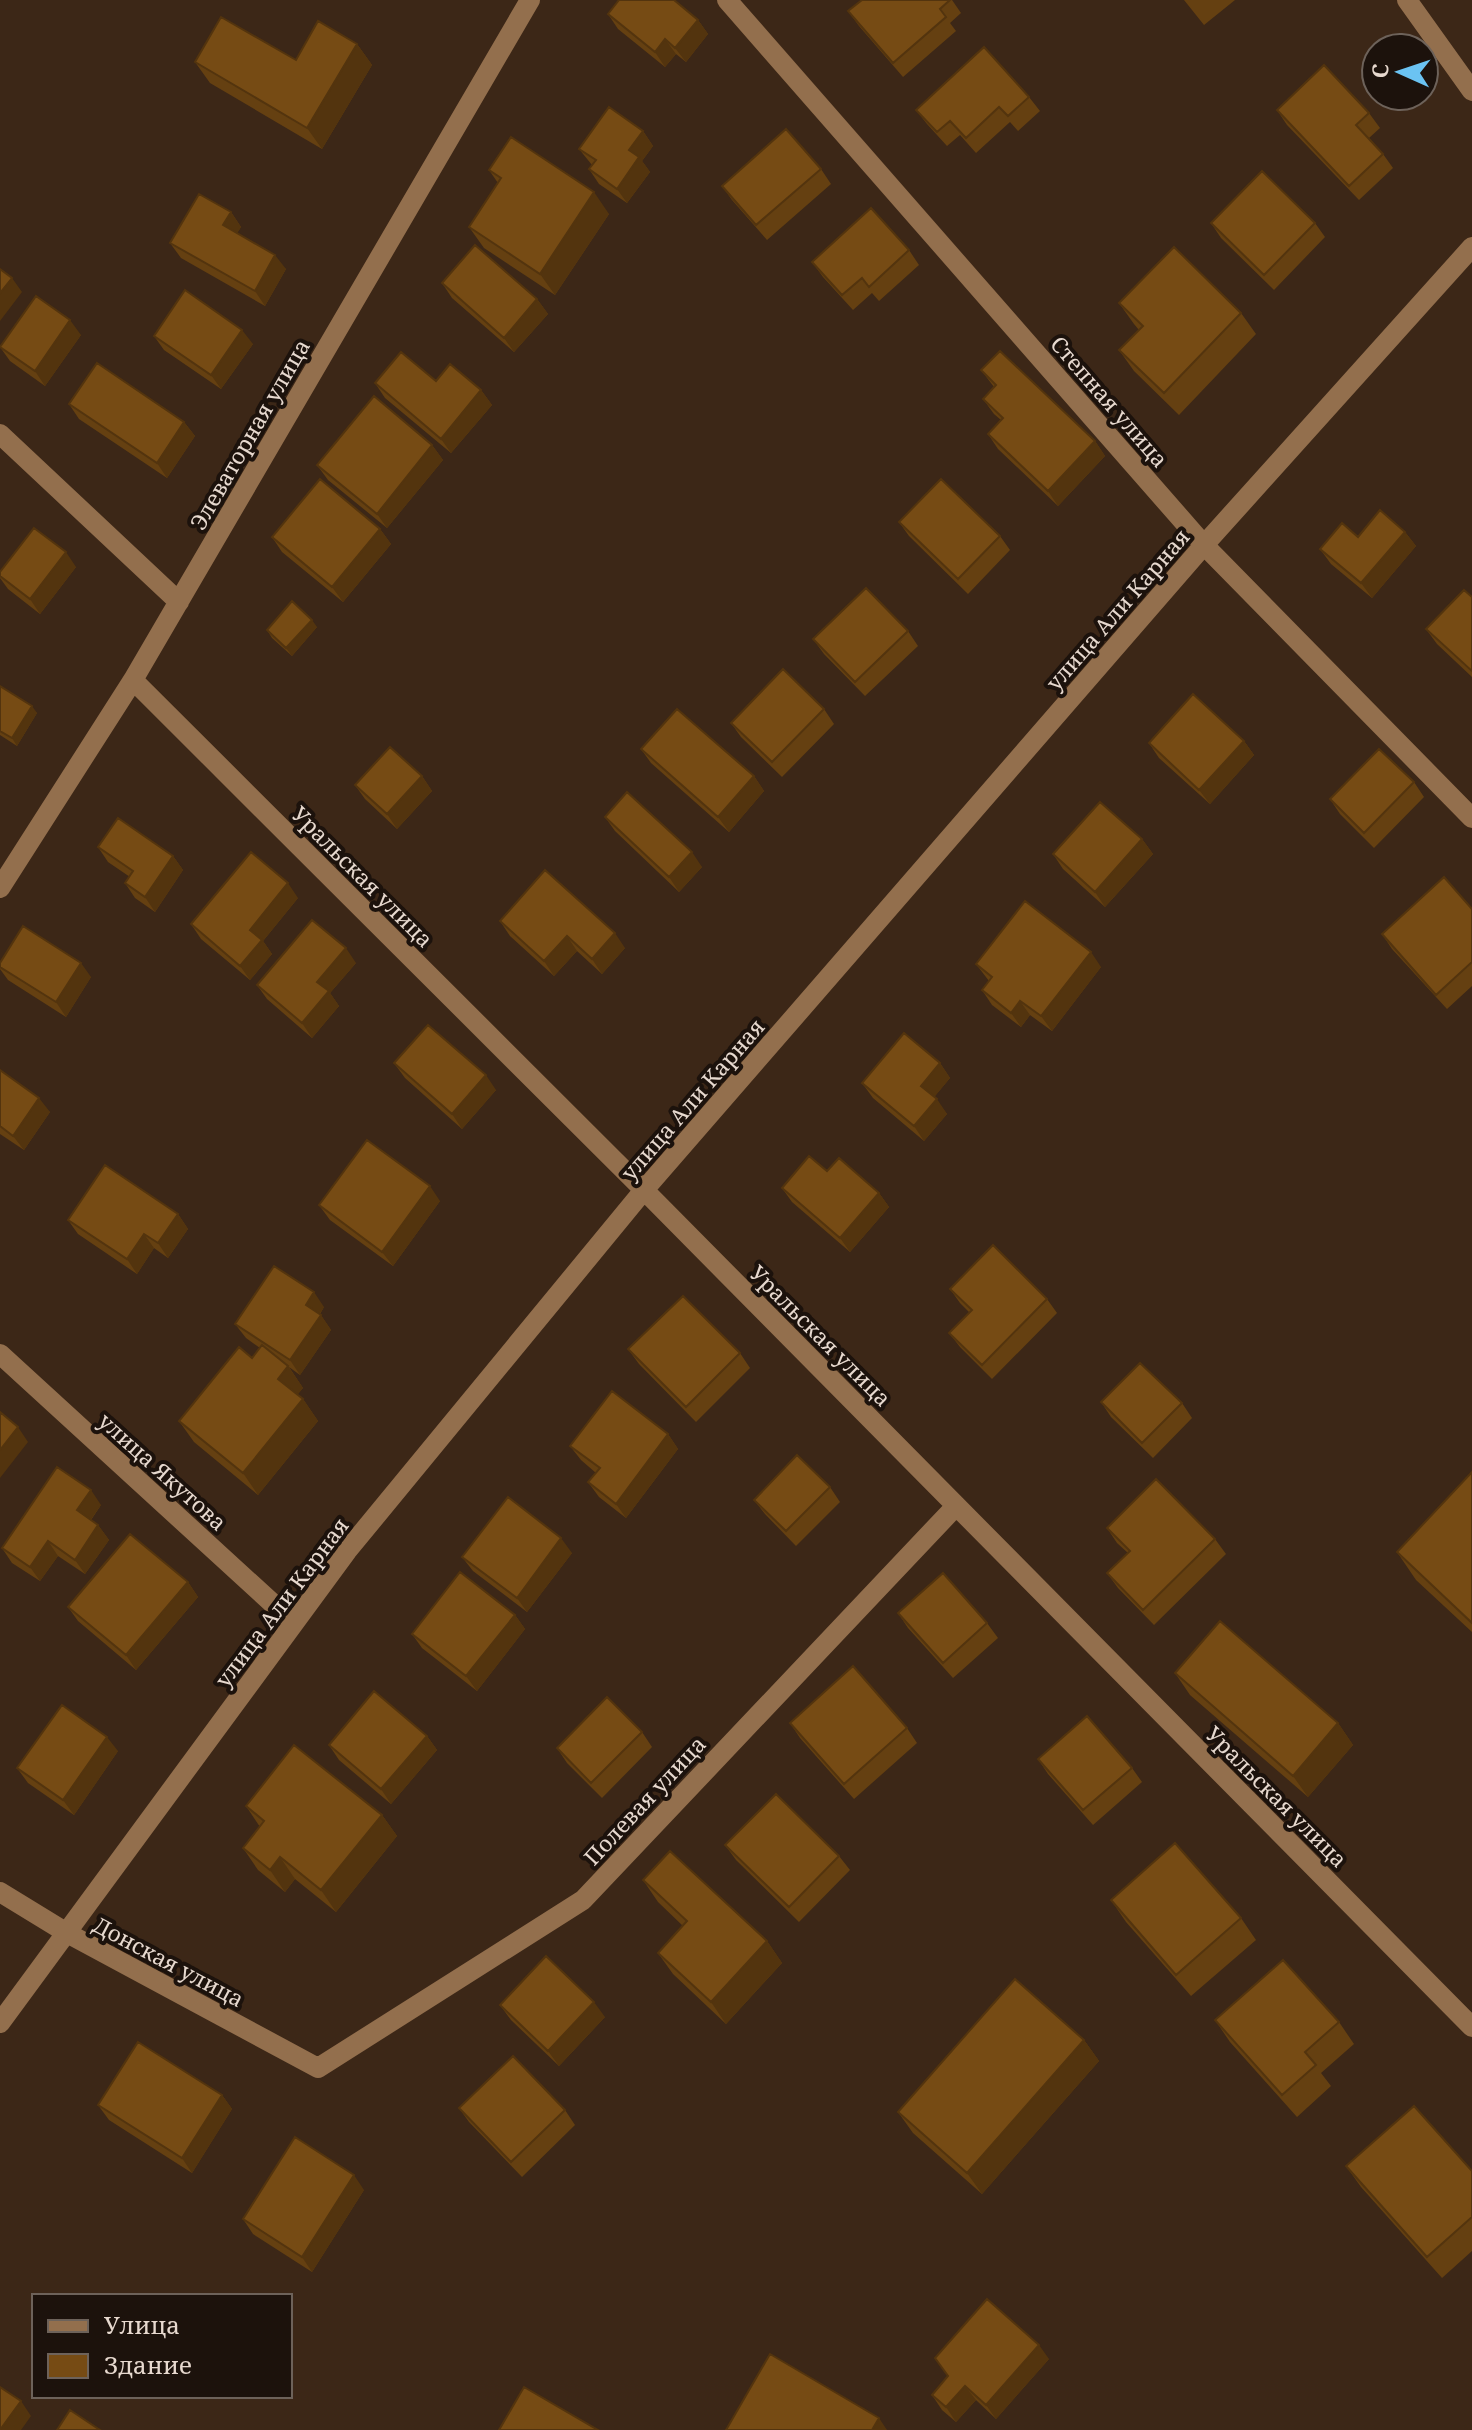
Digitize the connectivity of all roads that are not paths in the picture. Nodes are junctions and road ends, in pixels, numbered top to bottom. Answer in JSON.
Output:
{"nodes":[{"id":1,"x":530,"y":0,"type":"edge"},
{"id":2,"x":727,"y":0,"type":"edge"},
{"id":3,"x":1407,"y":0,"type":"edge"},
{"id":4,"x":1472,"y":91,"type":"edge"},
{"id":5,"x":1472,"y":247,"type":"edge"},
{"id":6,"x":0,"y":434,"type":"edge"},
{"id":7,"x":1204,"y":545,"type":"junction"},
{"id":8,"x":179,"y":602,"type":"junction"},
{"id":9,"x":133,"y":680,"type":"junction"},
{"id":10,"x":1472,"y":818,"type":"edge"},
{"id":11,"x":0,"y":888,"type":"edge"},
{"id":12,"x":644,"y":1190,"type":"junction"},
{"id":13,"x":0,"y":1354,"type":"edge"},
{"id":14,"x":956,"y":1506,"type":"junction"},
{"id":15,"x":294,"y":1623,"type":"junction"},
{"id":16,"x":0,"y":1892,"type":"edge"},
{"id":17,"x":67,"y":1933,"type":"junction"},
{"id":18,"x":0,"y":2023,"type":"edge"},
{"id":19,"x":1472,"y":2027,"type":"edge"},
{"id":20,"x":318,"y":2068,"type":"joint"}],
"edges":[{"from":1,"to":8,"type":"street","name":"Элеваторная улица"},
{"from":2,"to":7,"type":"street","name":"Степная улица"},
{"from":3,"to":4,"type":"street"},
{"from":5,"to":7,"type":"street","name":"улица Али Карная"},
{"from":6,"to":8,"type":"street"},
{"from":7,"to":10,"type":"street","name":"Степная улица"},
{"from":7,"to":12,"type":"street","name":"улица Али Карная"},
{"from":8,"to":9,"type":"street","name":"Элеваторная улица"},
{"from":9,"to":11,"type":"street","name":"Элеваторная улица"},
{"from":9,"to":12,"type":"street","name":"Уральская улица"},
{"from":12,"to":14,"type":"street","name":"Уральская улица"},
{"from":12,"to":15,"type":"street","name":"улица Али Карная"},
{"from":13,"to":15,"type":"street","name":"улица Якутова"},
{"from":14,"to":19,"type":"street","name":"Уральская улица"},
{"from":14,"to":20,"type":"street","name":"Полевая улица"},
{"from":15,"to":17,"type":"street","name":"улица Али Карная"},
{"from":16,"to":17,"type":"street","name":"Донская улица"},
{"from":17,"to":18,"type":"street","name":"улица Али Карная"},
{"from":17,"to":20,"type":"street","name":"Донская улица"}]}
